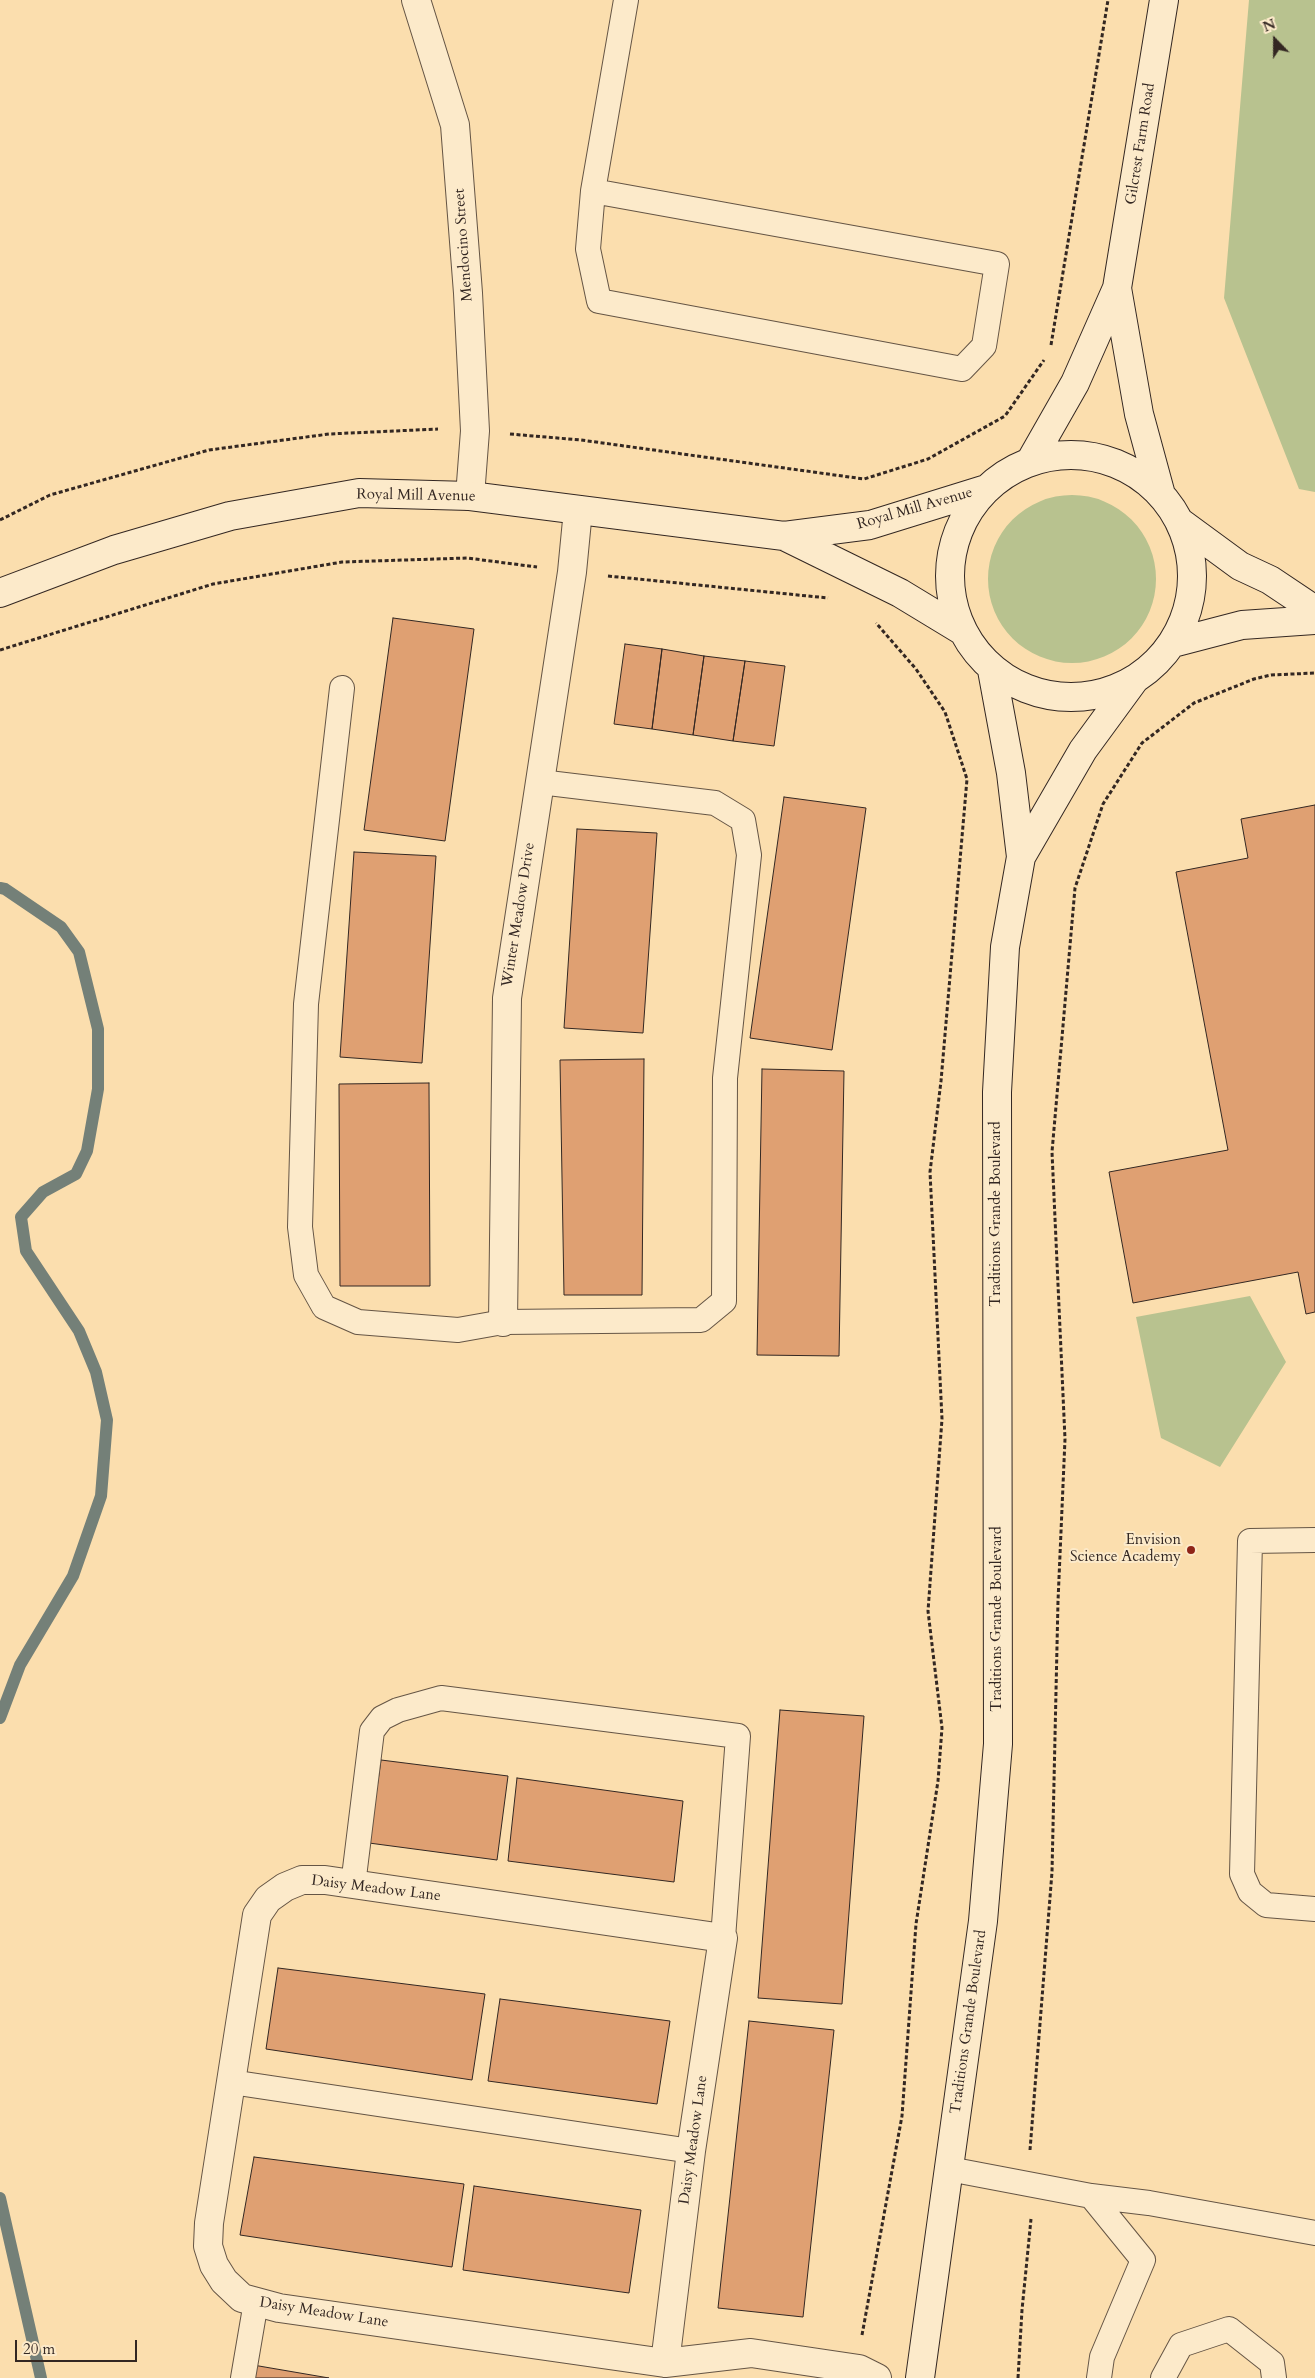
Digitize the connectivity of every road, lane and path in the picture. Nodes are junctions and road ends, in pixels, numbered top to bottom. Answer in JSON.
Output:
{"nodes":[{"id":1,"x":416,"y":0,"type":"edge"},
{"id":2,"x":626,"y":0,"type":"edge"},
{"id":3,"x":1108,"y":0,"type":"edge"},
{"id":4,"x":1164,"y":0,"type":"edge"},
{"id":5,"x":593,"y":191,"type":"junction"},
{"id":6,"x":1117,"y":288,"type":"junction"},
{"id":7,"x":475,"y":431,"type":"junction"},
{"id":8,"x":1030,"y":462,"type":"junction"},
{"id":9,"x":986,"y":489,"type":"junction"},
{"id":10,"x":1161,"y":495,"type":"junction"},
{"id":11,"x":470,"y":496,"type":"junction"},
{"id":12,"x":578,"y":510,"type":"junction"},
{"id":13,"x":0,"y":520,"type":"edge"},
{"id":14,"x":1180,"y":522,"type":"junction"},
{"id":15,"x":784,"y":536,"type":"junction"},
{"id":16,"x":572,"y":572,"type":"junction"},
{"id":17,"x":0,"y":593,"type":"edge"},
{"id":18,"x":829,"y":599,"type":"dead end"},
{"id":19,"x":1315,"y":610,"type":"edge"},
{"id":20,"x":871,"y":617,"type":"dead end"},
{"id":21,"x":1315,"y":620,"type":"edge"},
{"id":22,"x":961,"y":630,"type":"junction"},
{"id":23,"x":1172,"y":643,"type":"junction"},
{"id":24,"x":0,"y":650,"type":"edge"},
{"id":25,"x":992,"y":670,"type":"junction"},
{"id":26,"x":1315,"y":673,"type":"edge"},
{"id":27,"x":1136,"y":678,"type":"junction"},
{"id":28,"x":342,"y":688,"type":"dead end"},
{"id":29,"x":540,"y":782,"type":"junction"},
{"id":30,"x":1021,"y":857,"type":"junction"},
{"id":31,"x":503,"y":1322,"type":"junction"},
{"id":32,"x":1315,"y":1540,"type":"edge"},
{"id":33,"x":353,"y":1885,"type":"junction"},
{"id":34,"x":1315,"y":1909,"type":"edge"},
{"id":35,"x":723,"y":1938,"type":"junction"},
{"id":36,"x":231,"y":2082,"type":"junction"},
{"id":37,"x":691,"y":2151,"type":"junction"},
{"id":38,"x":1030,"y":2152,"type":"dead end"},
{"id":39,"x":950,"y":2169,"type":"junction"},
{"id":40,"x":1092,"y":2196,"type":"junction"},
{"id":41,"x":1032,"y":2225,"type":"dead end"},
{"id":42,"x":1315,"y":2233,"type":"edge"},
{"id":43,"x":256,"y":2302,"type":"junction"},
{"id":44,"x":664,"y":2370,"type":"edge"},
{"id":45,"x":868,"y":2374,"type":"edge"},
{"id":46,"x":243,"y":2378,"type":"edge"},
{"id":47,"x":699,"y":2378,"type":"edge"},
{"id":48,"x":920,"y":2378,"type":"edge"},
{"id":49,"x":1018,"y":2378,"type":"edge"},
{"id":50,"x":1099,"y":2378,"type":"edge"},
{"id":51,"x":1163,"y":2378,"type":"edge"},
{"id":52,"x":1274,"y":2378,"type":"edge"}],
"edges":[{"from":1,"to":7,"type":"main road","name":"Mendocino Street"},
{"from":2,"to":5,"type":"lane"},
{"from":3,"to":7,"type":"path"},
{"from":4,"to":6,"type":"main road","name":"Gilcrest Farm Road"},
{"from":5,"to":5,"type":"lane"},
{"from":6,"to":8,"type":"main road","name":"Gilcrest Farm Road"},
{"from":6,"to":10,"type":"main road","name":"Gilcrest Farm Road"},
{"from":7,"to":11,"type":"main road","name":"Mendocino Street"},
{"from":7,"to":13,"type":"path"},
{"from":8,"to":9,"type":"main road"},
{"from":8,"to":10,"type":"main road"},
{"from":9,"to":15,"type":"main road","name":"Royal Mill Avenue"},
{"from":9,"to":22,"type":"main road"},
{"from":10,"to":14,"type":"main road"},
{"from":11,"to":12,"type":"main road","name":"Royal Mill Avenue"},
{"from":11,"to":17,"type":"main road","name":"Royal Mill Avenue"},
{"from":12,"to":15,"type":"main road","name":"Royal Mill Avenue"},
{"from":12,"to":16,"type":"main road","name":"Winter Meadow Drive"},
{"from":14,"to":19,"type":"main road"},
{"from":14,"to":23,"type":"main road"},
{"from":15,"to":22,"type":"main road","name":"Royal Mill Avenue"},
{"from":16,"to":18,"type":"path"},
{"from":16,"to":24,"type":"path"},
{"from":16,"to":29,"type":"main road","name":"Winter Meadow Drive"},
{"from":20,"to":45,"type":"path"},
{"from":21,"to":23,"type":"main road"},
{"from":22,"to":25,"type":"main road"},
{"from":23,"to":27,"type":"main road"},
{"from":25,"to":27,"type":"main road"},
{"from":25,"to":30,"type":"main road","name":"Traditions Grande Boulevard"},
{"from":26,"to":38,"type":"path"},
{"from":27,"to":30,"type":"main road","name":"Traditions Grande Boulevard"},
{"from":28,"to":31,"type":"lane"},
{"from":29,"to":31,"type":"main road","name":"Winter Meadow Drive"},
{"from":29,"to":31,"type":"lane"},
{"from":30,"to":39,"type":"main road","name":"Traditions Grande Boulevard"},
{"from":32,"to":34,"type":"lane"},
{"from":33,"to":35,"type":"main road","name":"Daisy Meadow Lane"},
{"from":33,"to":35,"type":"lane"},
{"from":33,"to":36,"type":"main road","name":"Daisy Meadow Lane"},
{"from":35,"to":37,"type":"main road","name":"Daisy Meadow Lane"},
{"from":36,"to":37,"type":"lane"},
{"from":36,"to":43,"type":"main road","name":"Daisy Meadow Lane"},
{"from":37,"to":44,"type":"main road","name":"Daisy Meadow Lane"},
{"from":39,"to":40,"type":"lane"},
{"from":39,"to":48,"type":"main road","name":"Traditions Grande Boulevard"},
{"from":40,"to":42,"type":"lane"},
{"from":40,"to":50,"type":"lane"},
{"from":41,"to":49,"type":"path"},
{"from":43,"to":44,"type":"main road","name":"Daisy Meadow Lane"},
{"from":43,"to":46,"type":"lane"},
{"from":44,"to":45,"type":"main road","name":"Daisy Meadow Lane"},
{"from":44,"to":47,"type":"main road","name":"Daisy Meadow Lane"},
{"from":51,"to":52,"type":"lane"}]}
